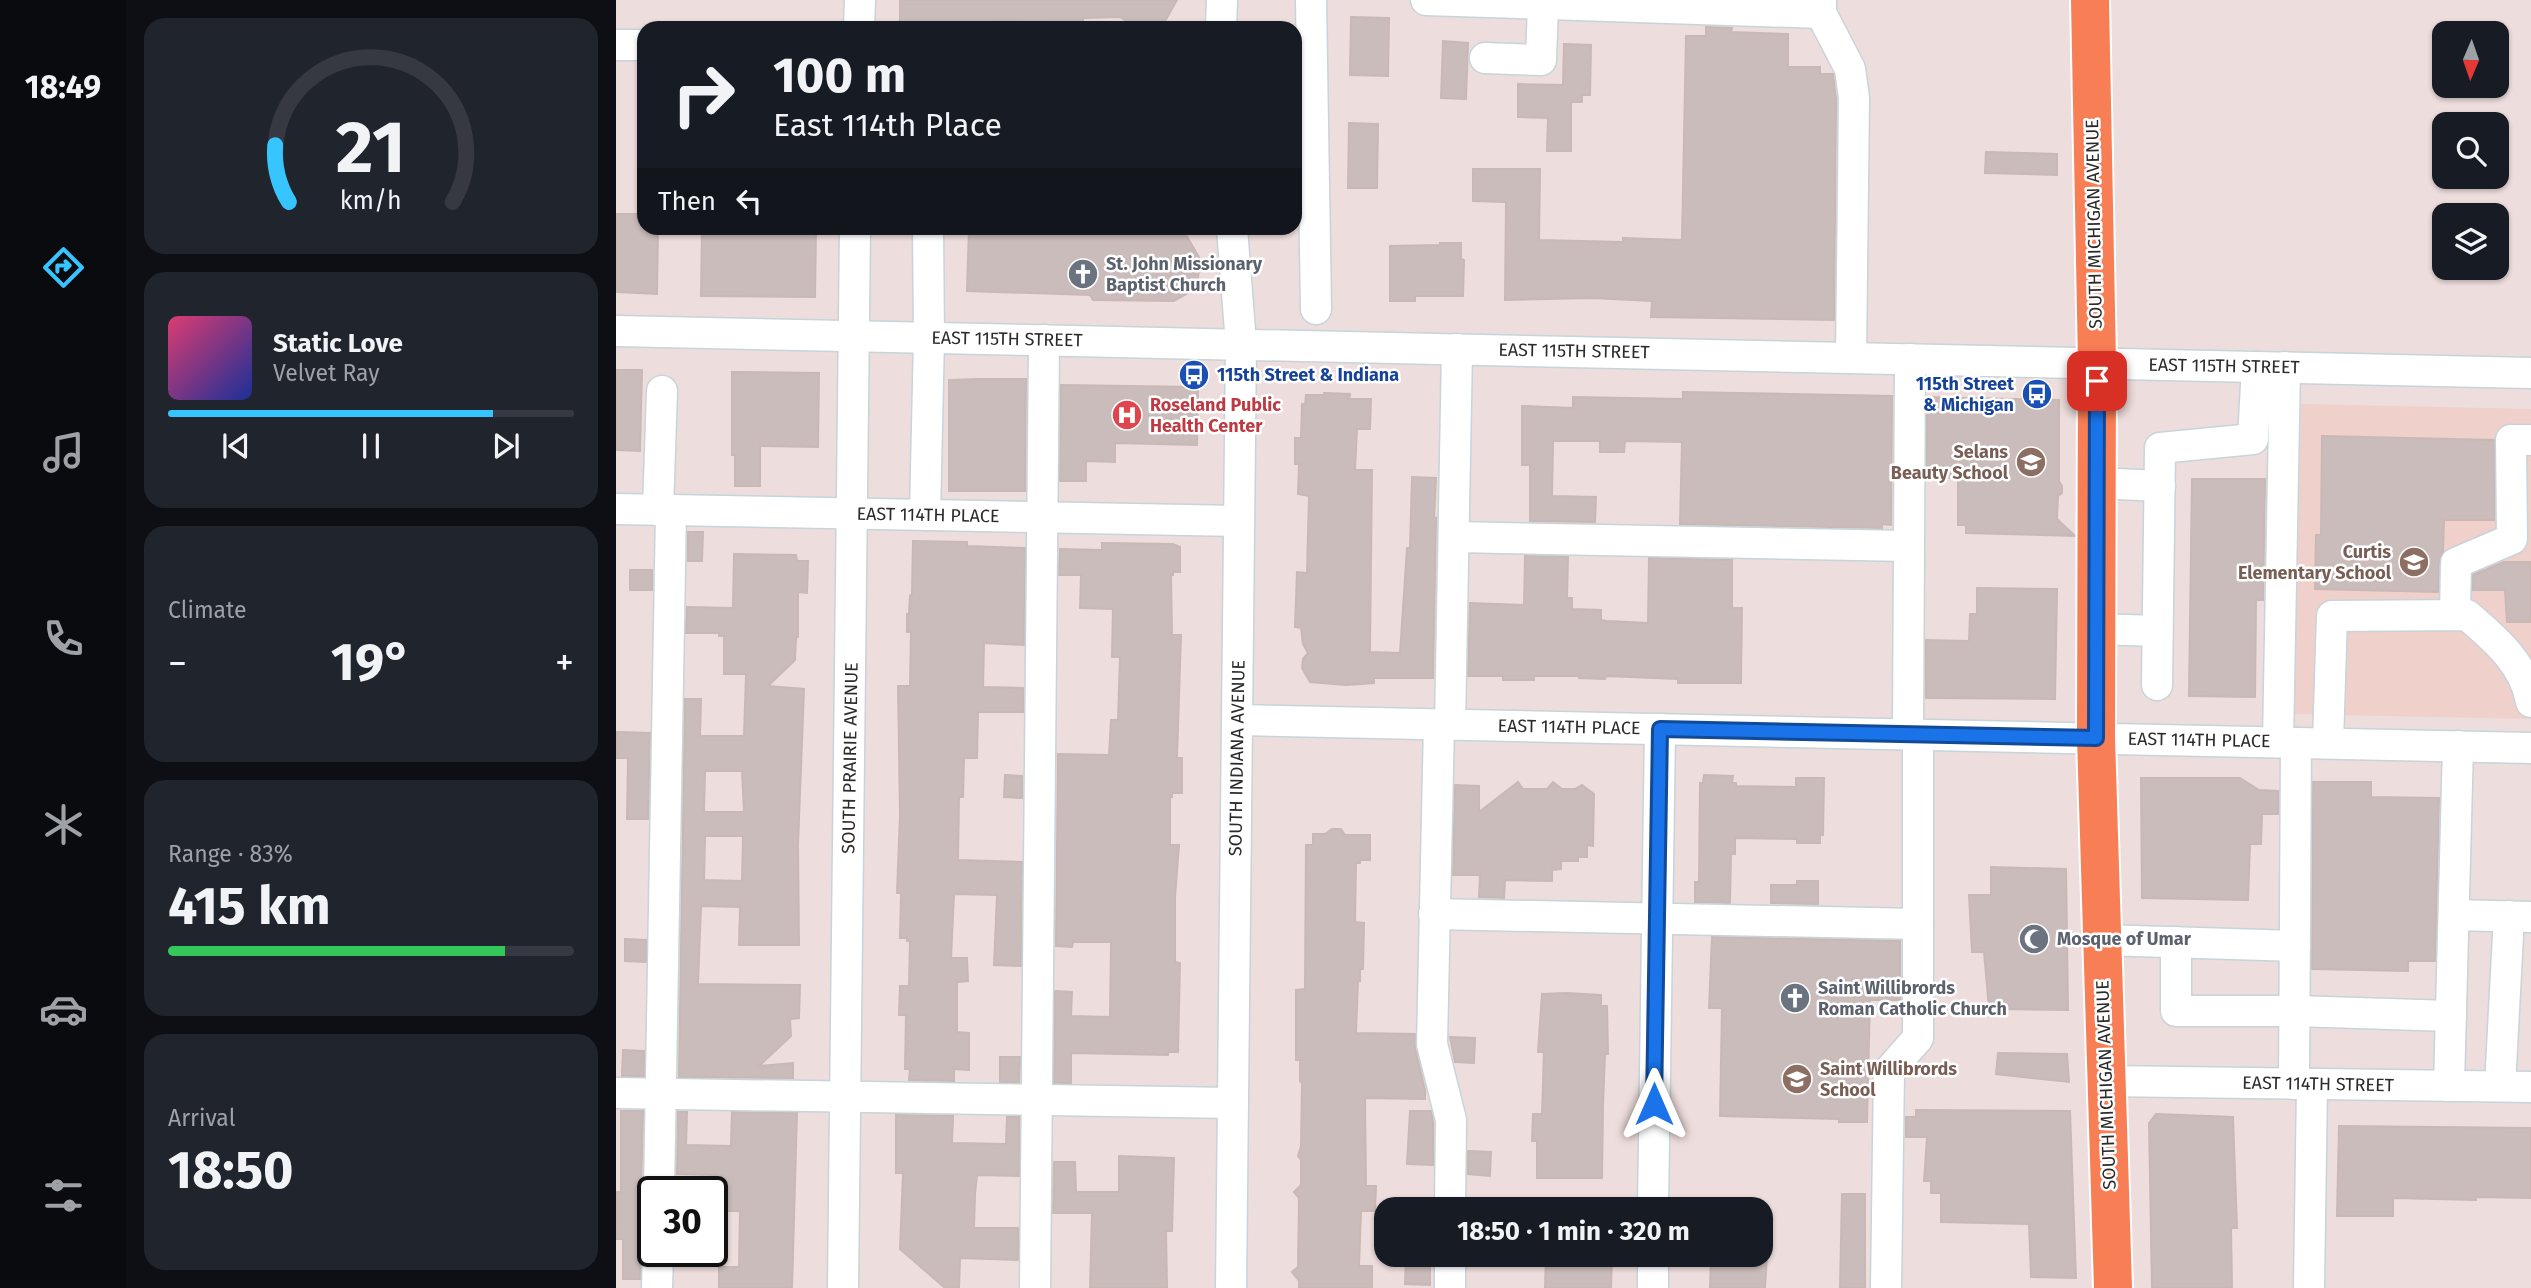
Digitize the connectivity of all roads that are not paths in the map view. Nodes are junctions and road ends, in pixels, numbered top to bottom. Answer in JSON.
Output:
{"nodes":[{"id":1,"x":860,"y":0,"type":"edge"},
{"id":2,"x":1222,"y":0,"type":"edge"},
{"id":3,"x":1311,"y":0,"type":"edge"},
{"id":4,"x":1426,"y":0,"type":"edge"},
{"id":5,"x":2090,"y":0,"type":"edge"},
{"id":6,"x":1543,"y":4,"type":"junction"},
{"id":7,"x":1821,"y":6,"type":"edge"},
{"id":8,"x":859,"y":21,"type":"edge"},
{"id":9,"x":1222,"y":21,"type":"edge"},
{"id":10,"x":616,"y":45,"type":"edge"},
{"id":11,"x":637,"y":45,"type":"edge"},
{"id":12,"x":1485,"y":58,"type":"dead end"},
{"id":13,"x":1304,"y":145,"type":"edge"},
{"id":14,"x":855,"y":235,"type":"edge"},
{"id":15,"x":928,"y":235,"type":"edge"},
{"id":16,"x":1233,"y":235,"type":"edge"},
{"id":17,"x":1316,"y":309,"type":"dead end"},
{"id":18,"x":616,"y":331,"type":"edge"},
{"id":19,"x":853,"y":337,"type":"junction"},
{"id":20,"x":929,"y":338,"type":"junction"},
{"id":21,"x":1044,"y":340,"type":"junction"},
{"id":22,"x":1241,"y":344,"type":"junction"},
{"id":23,"x":1457,"y":349,"type":"junction"},
{"id":24,"x":1851,"y":358,"type":"junction"},
{"id":25,"x":1910,"y":359,"type":"junction"},
{"id":26,"x":2097,"y":363,"type":"junction"},
{"id":27,"x":2271,"y":367,"type":"junction"},
{"id":28,"x":2531,"y":373,"type":"edge"},
{"id":29,"x":662,"y":391,"type":"dead end"},
{"id":30,"x":2531,"y":440,"type":"edge"},
{"id":31,"x":2097,"y":483,"type":"junction"},
{"id":32,"x":2160,"y":486,"type":"junction"},
{"id":33,"x":616,"y":509,"type":"edge"},
{"id":34,"x":664,"y":510,"type":"junction"},
{"id":35,"x":853,"y":514,"type":"junction"},
{"id":36,"x":925,"y":515,"type":"junction"},
{"id":37,"x":1042,"y":517,"type":"junction"},
{"id":38,"x":1240,"y":522,"type":"junction"},
{"id":39,"x":1454,"y":537,"type":"junction"},
{"id":40,"x":1908,"y":546,"type":"junction"},
{"id":41,"x":2455,"y":615,"type":"junction"},
{"id":42,"x":2096,"y":629,"type":"junction"},
{"id":43,"x":2157,"y":631,"type":"junction"},
{"id":44,"x":2157,"y":685,"type":"dead end"},
{"id":45,"x":2531,"y":702,"type":"edge"},
{"id":46,"x":1237,"y":720,"type":"junction"},
{"id":47,"x":1445,"y":724,"type":"junction"},
{"id":48,"x":1660,"y":729,"type":"junction"},
{"id":49,"x":1913,"y":734,"type":"junction"},
{"id":50,"x":2096,"y":738,"type":"junction"},
{"id":51,"x":2287,"y":742,"type":"junction"},
{"id":52,"x":2328,"y":743,"type":"junction"},
{"id":53,"x":2458,"y":746,"type":"junction"},
{"id":54,"x":2531,"y":748,"type":"edge"},
{"id":55,"x":1434,"y":914,"type":"junction"},
{"id":56,"x":2454,"y":915,"type":"junction"},
{"id":57,"x":2520,"y":916,"type":"edge"},
{"id":58,"x":1656,"y":919,"type":"junction"},
{"id":59,"x":1918,"y":924,"type":"junction"},
{"id":60,"x":2102,"y":940,"type":"junction"},
{"id":61,"x":2176,"y":942,"type":"junction"},
{"id":62,"x":2295,"y":946,"type":"junction"},
{"id":63,"x":2295,"y":1011,"type":"junction"},
{"id":64,"x":2451,"y":1016,"type":"junction"},
{"id":65,"x":2106,"y":1081,"type":"junction"},
{"id":66,"x":2303,"y":1084,"type":"junction"},
{"id":67,"x":2449,"y":1086,"type":"junction"},
{"id":68,"x":2500,"y":1086,"type":"junction"},
{"id":69,"x":2531,"y":1087,"type":"edge"},
{"id":70,"x":616,"y":1093,"type":"edge"},
{"id":71,"x":661,"y":1094,"type":"junction"},
{"id":72,"x":845,"y":1097,"type":"junction"},
{"id":73,"x":1037,"y":1100,"type":"junction"},
{"id":74,"x":1233,"y":1103,"type":"junction"},
{"id":75,"x":659,"y":1176,"type":"edge"},
{"id":76,"x":1450,"y":1197,"type":"edge"},
{"id":77,"x":1653,"y":1197,"type":"edge"},
{"id":78,"x":658,"y":1267,"type":"edge"},
{"id":79,"x":1450,"y":1267,"type":"edge"},
{"id":80,"x":1653,"y":1267,"type":"edge"},
{"id":81,"x":657,"y":1288,"type":"edge"},
{"id":82,"x":843,"y":1288,"type":"edge"},
{"id":83,"x":1035,"y":1288,"type":"edge"},
{"id":84,"x":1231,"y":1288,"type":"edge"},
{"id":85,"x":1450,"y":1288,"type":"edge"},
{"id":86,"x":1653,"y":1288,"type":"edge"},
{"id":87,"x":1886,"y":1288,"type":"edge"},
{"id":88,"x":2113,"y":1288,"type":"edge"},
{"id":89,"x":2309,"y":1288,"type":"edge"}],
"edges":[{"from":1,"to":8,"type":"street"},
{"from":2,"to":9,"type":"street"},
{"from":3,"to":13,"type":"street"},
{"from":4,"to":6,"type":"street"},
{"from":5,"to":26,"type":"main road","name":"SOUTH MICHIGAN AVENUE"},
{"from":6,"to":7,"type":"street"},
{"from":6,"to":12,"type":"street"},
{"from":7,"to":24,"type":"street"},
{"from":10,"to":11,"type":"street"},
{"from":13,"to":17,"type":"street"},
{"from":14,"to":19,"type":"street","name":"SOUTH PRAIRIE AVENUE"},
{"from":15,"to":20,"type":"street"},
{"from":16,"to":22,"type":"street","name":"SOUTH INDIANA AVENUE"},
{"from":18,"to":19,"type":"street","name":"EAST 115TH STREET"},
{"from":19,"to":20,"type":"street","name":"EAST 115TH STREET"},
{"from":19,"to":35,"type":"street","name":"SOUTH PRAIRIE AVENUE"},
{"from":20,"to":21,"type":"street","name":"EAST 115TH STREET"},
{"from":20,"to":36,"type":"street"},
{"from":21,"to":22,"type":"street","name":"EAST 115TH STREET"},
{"from":21,"to":37,"type":"street"},
{"from":22,"to":23,"type":"street","name":"EAST 115TH STREET"},
{"from":22,"to":38,"type":"street","name":"SOUTH INDIANA AVENUE"},
{"from":23,"to":24,"type":"street","name":"EAST 115TH STREET"},
{"from":23,"to":39,"type":"street"},
{"from":24,"to":25,"type":"street","name":"EAST 115TH STREET"},
{"from":25,"to":26,"type":"street","name":"EAST 115TH STREET"},
{"from":25,"to":40,"type":"street"},
{"from":26,"to":27,"type":"street","name":"EAST 115TH STREET"},
{"from":26,"to":31,"type":"main road","name":"SOUTH MICHIGAN AVENUE"},
{"from":27,"to":28,"type":"street","name":"EAST 115TH STREET"},
{"from":27,"to":32,"type":"street"},
{"from":27,"to":51,"type":"street"},
{"from":29,"to":34,"type":"street"},
{"from":30,"to":41,"type":"street"},
{"from":31,"to":32,"type":"street"},
{"from":31,"to":42,"type":"main road","name":"SOUTH MICHIGAN AVENUE"},
{"from":32,"to":43,"type":"street"},
{"from":33,"to":34,"type":"street","name":"EAST 114TH PLACE"},
{"from":34,"to":35,"type":"street","name":"EAST 114TH PLACE"},
{"from":34,"to":71,"type":"street"},
{"from":35,"to":36,"type":"street","name":"EAST 114TH PLACE"},
{"from":35,"to":72,"type":"street","name":"SOUTH PRAIRIE AVENUE"},
{"from":36,"to":37,"type":"street","name":"EAST 114TH PLACE"},
{"from":37,"to":38,"type":"street","name":"EAST 114TH PLACE"},
{"from":37,"to":73,"type":"street"},
{"from":38,"to":46,"type":"street","name":"SOUTH INDIANA AVENUE"},
{"from":39,"to":40,"type":"street"},
{"from":39,"to":47,"type":"street"},
{"from":40,"to":49,"type":"street"},
{"from":41,"to":45,"type":"street"},
{"from":41,"to":52,"type":"street"},
{"from":42,"to":43,"type":"street"},
{"from":42,"to":50,"type":"main road","name":"SOUTH MICHIGAN AVENUE"},
{"from":43,"to":44,"type":"street"},
{"from":46,"to":47,"type":"street","name":"EAST 114TH PLACE"},
{"from":46,"to":74,"type":"street","name":"SOUTH INDIANA AVENUE"},
{"from":47,"to":48,"type":"street","name":"EAST 114TH PLACE"},
{"from":47,"to":55,"type":"street"},
{"from":48,"to":49,"type":"street","name":"EAST 114TH PLACE"},
{"from":48,"to":58,"type":"street"},
{"from":49,"to":50,"type":"street","name":"EAST 114TH PLACE"},
{"from":49,"to":59,"type":"street"},
{"from":50,"to":51,"type":"street","name":"EAST 114TH PLACE"},
{"from":50,"to":60,"type":"main road","name":"SOUTH MICHIGAN AVENUE"},
{"from":51,"to":52,"type":"street","name":"EAST 114TH PLACE"},
{"from":51,"to":62,"type":"street"},
{"from":52,"to":53,"type":"street","name":"EAST 114TH PLACE"},
{"from":53,"to":54,"type":"street","name":"EAST 114TH PLACE"},
{"from":53,"to":56,"type":"street"},
{"from":55,"to":58,"type":"street"},
{"from":55,"to":76,"type":"street"},
{"from":56,"to":57,"type":"street"},
{"from":56,"to":64,"type":"street"},
{"from":57,"to":68,"type":"street"},
{"from":58,"to":59,"type":"street"},
{"from":58,"to":77,"type":"street"},
{"from":59,"to":87,"type":"street"},
{"from":60,"to":61,"type":"street"},
{"from":60,"to":65,"type":"main road","name":"SOUTH MICHIGAN AVENUE"},
{"from":61,"to":62,"type":"street"},
{"from":61,"to":63,"type":"street"},
{"from":62,"to":63,"type":"street"},
{"from":63,"to":64,"type":"street"},
{"from":63,"to":66,"type":"street"},
{"from":64,"to":67,"type":"street"},
{"from":65,"to":66,"type":"street","name":"EAST 114TH STREET"},
{"from":65,"to":88,"type":"main road","name":"SOUTH MICHIGAN AVENUE"},
{"from":66,"to":67,"type":"street","name":"EAST 114TH STREET"},
{"from":66,"to":89,"type":"street"},
{"from":67,"to":68,"type":"street","name":"EAST 114TH STREET"},
{"from":68,"to":69,"type":"street","name":"EAST 114TH STREET"},
{"from":70,"to":71,"type":"street"},
{"from":71,"to":72,"type":"street"},
{"from":71,"to":75,"type":"street"},
{"from":72,"to":73,"type":"street"},
{"from":72,"to":82,"type":"street","name":"SOUTH PRAIRIE AVENUE"},
{"from":73,"to":74,"type":"street"},
{"from":73,"to":83,"type":"street"},
{"from":74,"to":84,"type":"street","name":"SOUTH INDIANA AVENUE"},
{"from":78,"to":81,"type":"street"},
{"from":79,"to":85,"type":"street"},
{"from":80,"to":86,"type":"street"}]}
